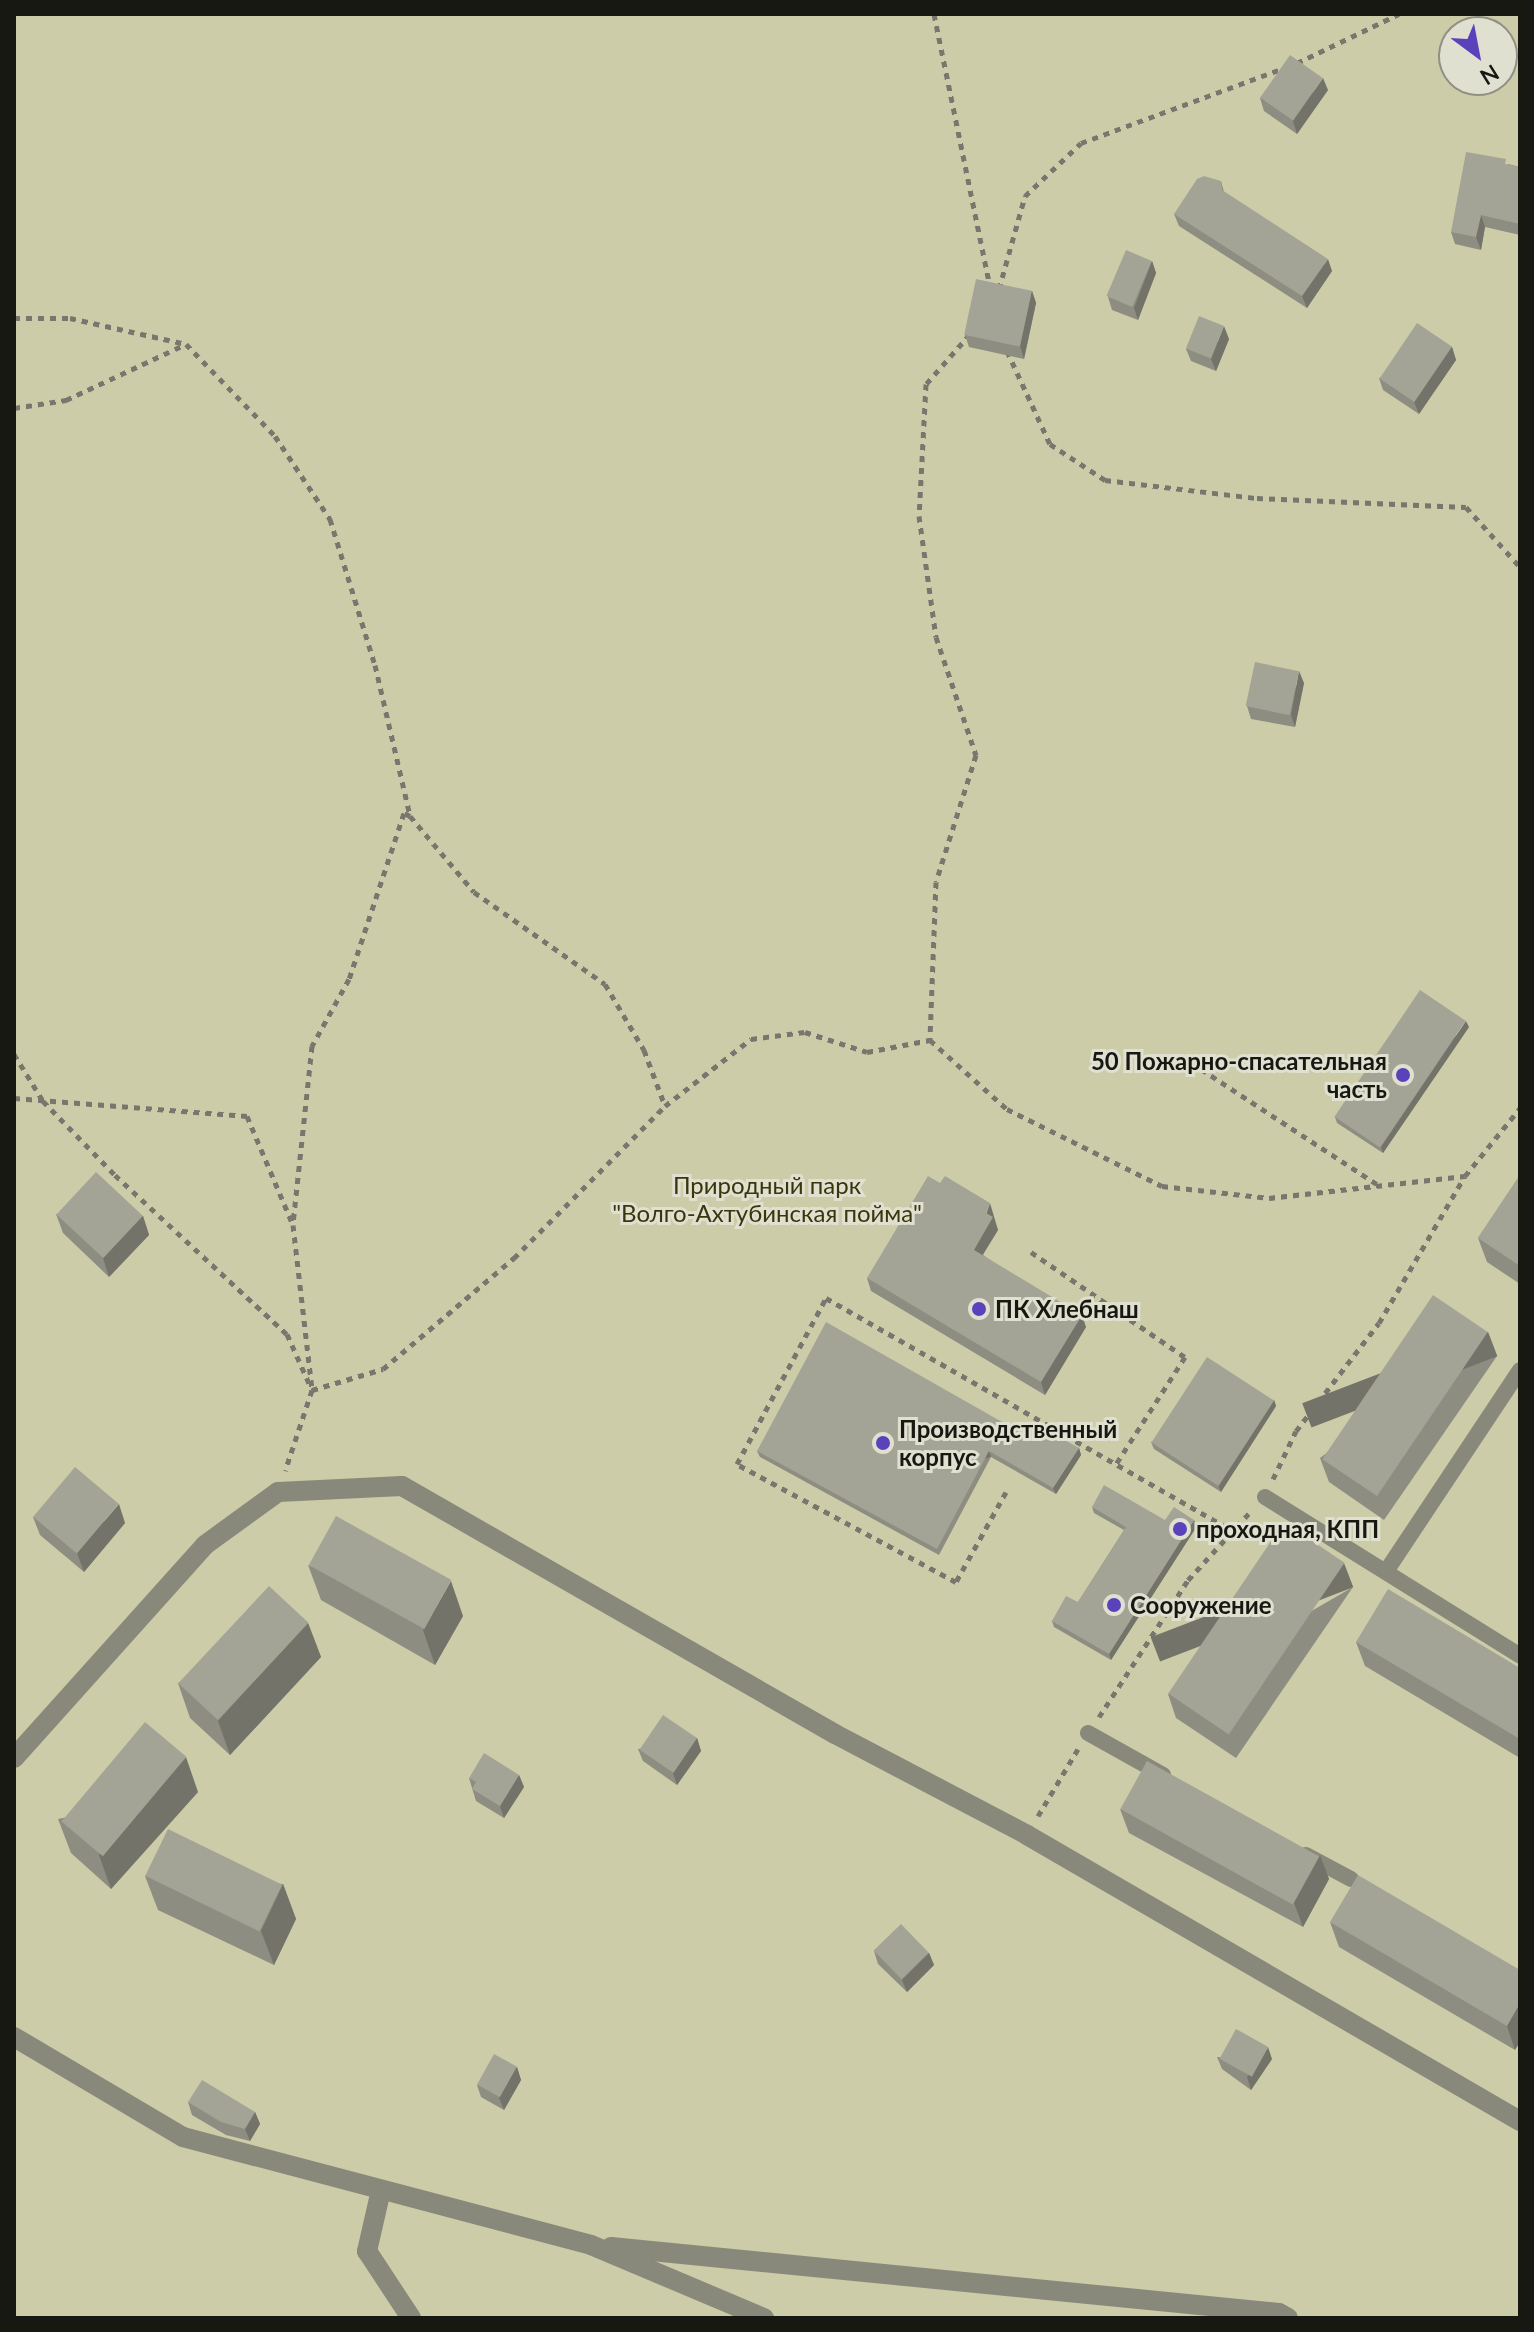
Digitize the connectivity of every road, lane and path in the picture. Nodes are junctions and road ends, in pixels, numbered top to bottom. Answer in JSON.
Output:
{"nodes":[{"id":1,"x":934,"y":14,"type":"edge"},
{"id":2,"x":1399,"y":14,"type":"edge"},
{"id":3,"x":14,"y":318,"type":"edge"},
{"id":4,"x":974,"y":329,"type":"edge"},
{"id":5,"x":186,"y":344,"type":"junction"},
{"id":6,"x":1006,"y":347,"type":"edge"},
{"id":7,"x":14,"y":408,"type":"edge"},
{"id":8,"x":1520,"y":567,"type":"edge"},
{"id":9,"x":410,"y":816,"type":"junction"},
{"id":10,"x":930,"y":1040,"type":"junction"},
{"id":11,"x":14,"y":1054,"type":"edge"},
{"id":12,"x":1201,"y":1069,"type":"dead end"},
{"id":13,"x":14,"y":1098,"type":"edge"},
{"id":14,"x":43,"y":1101,"type":"junction"},
{"id":15,"x":665,"y":1106,"type":"junction"},
{"id":16,"x":1520,"y":1108,"type":"edge"},
{"id":17,"x":1465,"y":1176,"type":"junction"},
{"id":18,"x":1378,"y":1184,"type":"junction"},
{"id":19,"x":293,"y":1225,"type":"junction"},
{"id":20,"x":1031,"y":1252,"type":"dead end"},
{"id":21,"x":1520,"y":1370,"type":"edge"},
{"id":22,"x":312,"y":1390,"type":"junction"},
{"id":23,"x":1116,"y":1464,"type":"junction"},
{"id":24,"x":278,"y":1492,"type":"junction"},
{"id":25,"x":1006,"y":1492,"type":"dead end"},
{"id":26,"x":1265,"y":1497,"type":"junction"},
{"id":27,"x":1233,"y":1531,"type":"junction"},
{"id":28,"x":1387,"y":1570,"type":"junction"},
{"id":29,"x":1520,"y":1656,"type":"edge"},
{"id":30,"x":1088,"y":1733,"type":"junction"},
{"id":31,"x":14,"y":1758,"type":"edge"},
{"id":32,"x":1184,"y":1787,"type":"edge"},
{"id":33,"x":1027,"y":1835,"type":"junction"},
{"id":34,"x":1295,"y":1849,"type":"edge"},
{"id":35,"x":1351,"y":1879,"type":"edge"},
{"id":36,"x":14,"y":2037,"type":"edge"},
{"id":37,"x":1520,"y":2121,"type":"edge"},
{"id":38,"x":381,"y":2190,"type":"junction"},
{"id":39,"x":591,"y":2245,"type":"junction"},
{"id":40,"x":411,"y":2318,"type":"edge"},
{"id":41,"x":764,"y":2318,"type":"edge"},
{"id":42,"x":1288,"y":2318,"type":"edge"}],
"edges":[{"from":1,"to":2,"type":"path"},
{"from":3,"to":5,"type":"path"},
{"from":4,"to":10,"type":"path"},
{"from":5,"to":7,"type":"path"},
{"from":5,"to":9,"type":"path"},
{"from":6,"to":8,"type":"path"},
{"from":9,"to":15,"type":"path"},
{"from":9,"to":19,"type":"path"},
{"from":10,"to":15,"type":"path"},
{"from":10,"to":18,"type":"path"},
{"from":11,"to":14,"type":"path"},
{"from":12,"to":18,"type":"path"},
{"from":13,"to":14,"type":"path"},
{"from":14,"to":19,"type":"path"},
{"from":14,"to":22,"type":"path"},
{"from":15,"to":22,"type":"path"},
{"from":16,"to":17,"type":"path"},
{"from":17,"to":18,"type":"path"},
{"from":17,"to":26,"type":"path"},
{"from":19,"to":22,"type":"path"},
{"from":20,"to":23,"type":"path"},
{"from":21,"to":28,"type":"lane"},
{"from":22,"to":24,"type":"path"},
{"from":23,"to":25,"type":"path"},
{"from":23,"to":27,"type":"path"},
{"from":24,"to":31,"type":"street"},
{"from":24,"to":33,"type":"street"},
{"from":26,"to":27,"type":"path"},
{"from":26,"to":28,"type":"lane"},
{"from":27,"to":30,"type":"path"},
{"from":28,"to":29,"type":"lane"},
{"from":30,"to":32,"type":"lane"},
{"from":30,"to":33,"type":"path"},
{"from":33,"to":37,"type":"street"},
{"from":34,"to":35,"type":"lane"},
{"from":36,"to":38,"type":"street"},
{"from":38,"to":39,"type":"street"},
{"from":38,"to":40,"type":"street"},
{"from":39,"to":41,"type":"street"},
{"from":39,"to":42,"type":"street"}]}
